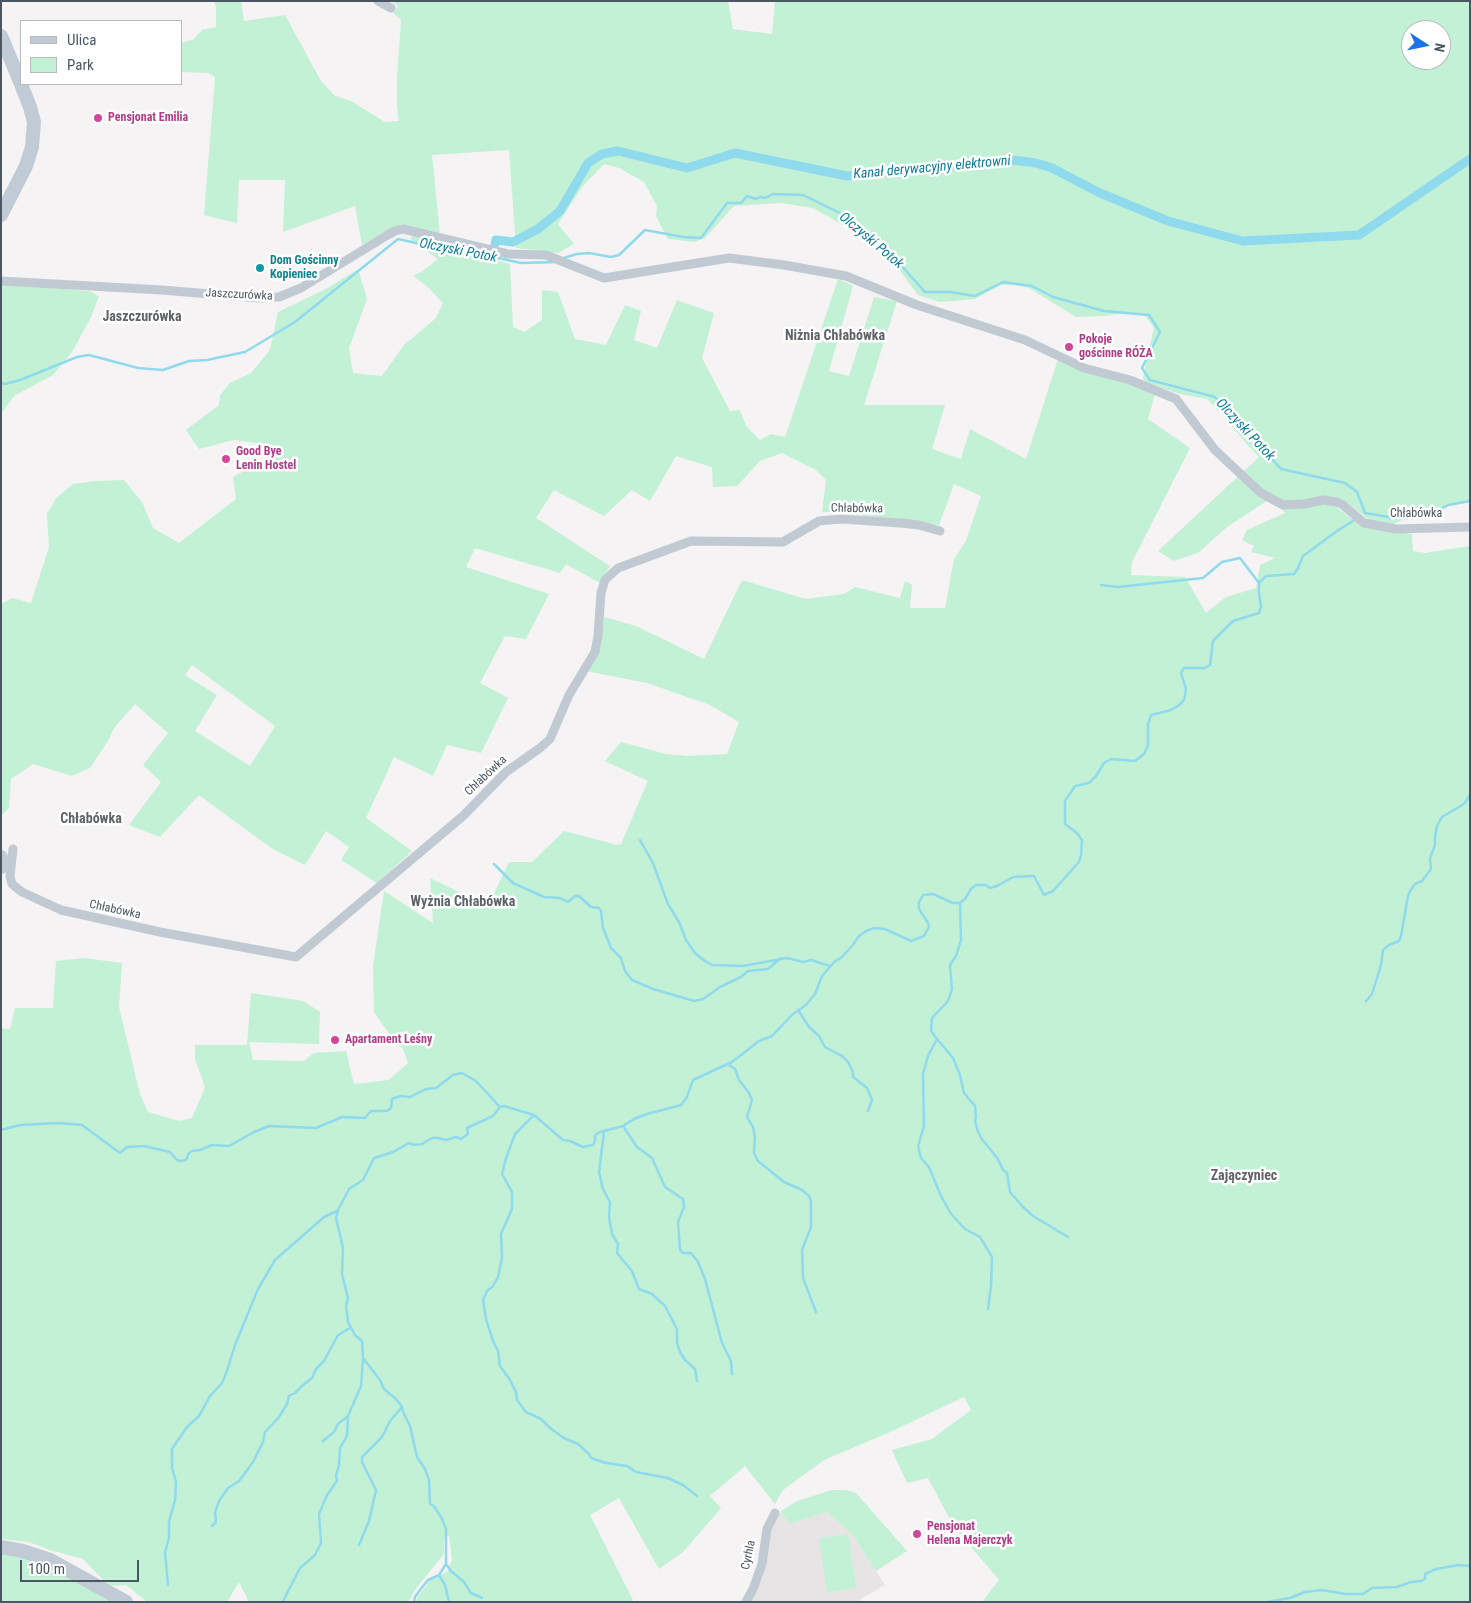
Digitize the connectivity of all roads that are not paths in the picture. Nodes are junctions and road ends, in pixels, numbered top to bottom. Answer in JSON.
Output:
{"nodes":[{"id":1,"x":378,"y":1,"type":"edge"},
{"id":2,"x":391,"y":8,"type":"dead end"},
{"id":3,"x":1,"y":36,"type":"edge"},
{"id":4,"x":20,"y":82,"type":"edge"},
{"id":5,"x":21,"y":85,"type":"edge"},
{"id":6,"x":1,"y":215,"type":"edge"},
{"id":7,"x":546,"y":255,"type":"joint"},
{"id":8,"x":1,"y":281,"type":"edge"},
{"id":9,"x":1470,"y":527,"type":"edge"},
{"id":10,"x":940,"y":531,"type":"dead end"},
{"id":11,"x":7,"y":853,"type":"edge"},
{"id":12,"x":1,"y":868,"type":"edge"},
{"id":13,"x":775,"y":1513,"type":"dead end"},
{"id":14,"x":1,"y":1547,"type":"edge"},
{"id":15,"x":126,"y":1602,"type":"edge"},
{"id":16,"x":746,"y":1602,"type":"edge"}],
"edges":[{"from":1,"to":2,"type":"street"},
{"from":3,"to":4,"type":"street"},
{"from":5,"to":6,"type":"street"},
{"from":7,"to":8,"type":"street","name":"Jaszczurówka"},
{"from":7,"to":9,"type":"street","name":"Chłabówka"},
{"from":10,"to":11,"type":"street","name":"Chłabówka"},
{"from":11,"to":12,"type":"street"},
{"from":13,"to":16,"type":"street","name":"Cyrhla"},
{"from":14,"to":15,"type":"street"}]}
